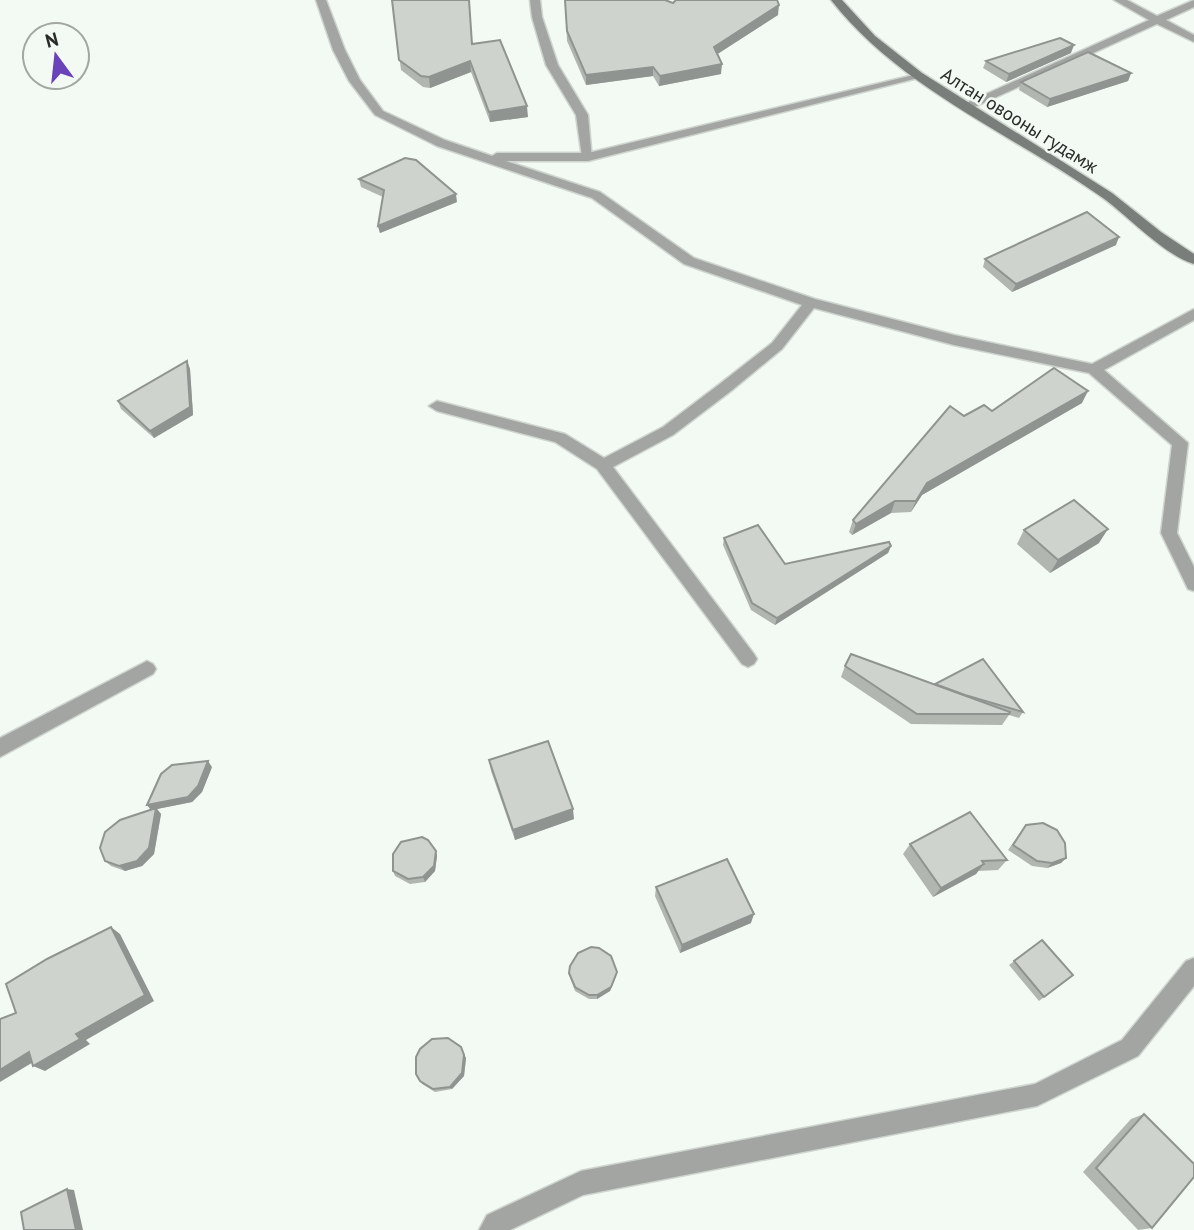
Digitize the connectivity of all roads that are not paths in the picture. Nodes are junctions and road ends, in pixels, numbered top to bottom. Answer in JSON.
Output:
{"nodes":[{"id":1,"x":321,"y":0,"type":"edge"},
{"id":2,"x":536,"y":0,"type":"edge"},
{"id":3,"x":835,"y":0,"type":"edge"},
{"id":4,"x":1119,"y":0,"type":"edge"},
{"id":5,"x":1194,"y":3,"type":"edge"},
{"id":6,"x":1154,"y":19,"type":"junction"},
{"id":7,"x":1194,"y":39,"type":"edge"},
{"id":8,"x":918,"y":75,"type":"junction"},
{"id":9,"x":966,"y":107,"type":"junction"},
{"id":10,"x":480,"y":156,"type":"junction"},
{"id":11,"x":588,"y":157,"type":"junction"},
{"id":12,"x":1194,"y":260,"type":"edge"},
{"id":13,"x":811,"y":303,"type":"junction"},
{"id":14,"x":1194,"y":314,"type":"edge"},
{"id":15,"x":1094,"y":369,"type":"junction"},
{"id":16,"x":437,"y":406,"type":"dead end"},
{"id":17,"x":603,"y":466,"type":"junction"},
{"id":18,"x":1194,"y":584,"type":"edge"},
{"id":19,"x":748,"y":659,"type":"dead end"},
{"id":20,"x":147,"y":669,"type":"dead end"},
{"id":21,"x":0,"y":748,"type":"edge"},
{"id":22,"x":1194,"y":969,"type":"edge"},
{"id":23,"x":491,"y":1230,"type":"edge"}],
"edges":[{"from":1,"to":10,"type":"street"},
{"from":2,"to":11,"type":"street"},
{"from":3,"to":8,"type":"main road","name":"Алтан овооны гудамж"},
{"from":4,"to":6,"type":"street"},
{"from":5,"to":6,"type":"street"},
{"from":6,"to":7,"type":"street"},
{"from":6,"to":9,"type":"street"},
{"from":8,"to":9,"type":"main road","name":"Алтан овооны гудамж"},
{"from":8,"to":11,"type":"street"},
{"from":9,"to":12,"type":"main road","name":"Алтан овооны гудамж"},
{"from":10,"to":11,"type":"street"},
{"from":10,"to":13,"type":"street"},
{"from":13,"to":15,"type":"street"},
{"from":13,"to":17,"type":"street"},
{"from":14,"to":15,"type":"street"},
{"from":15,"to":18,"type":"street"},
{"from":16,"to":17,"type":"street"},
{"from":17,"to":19,"type":"street"},
{"from":20,"to":21,"type":"street"},
{"from":22,"to":23,"type":"street"}]}
